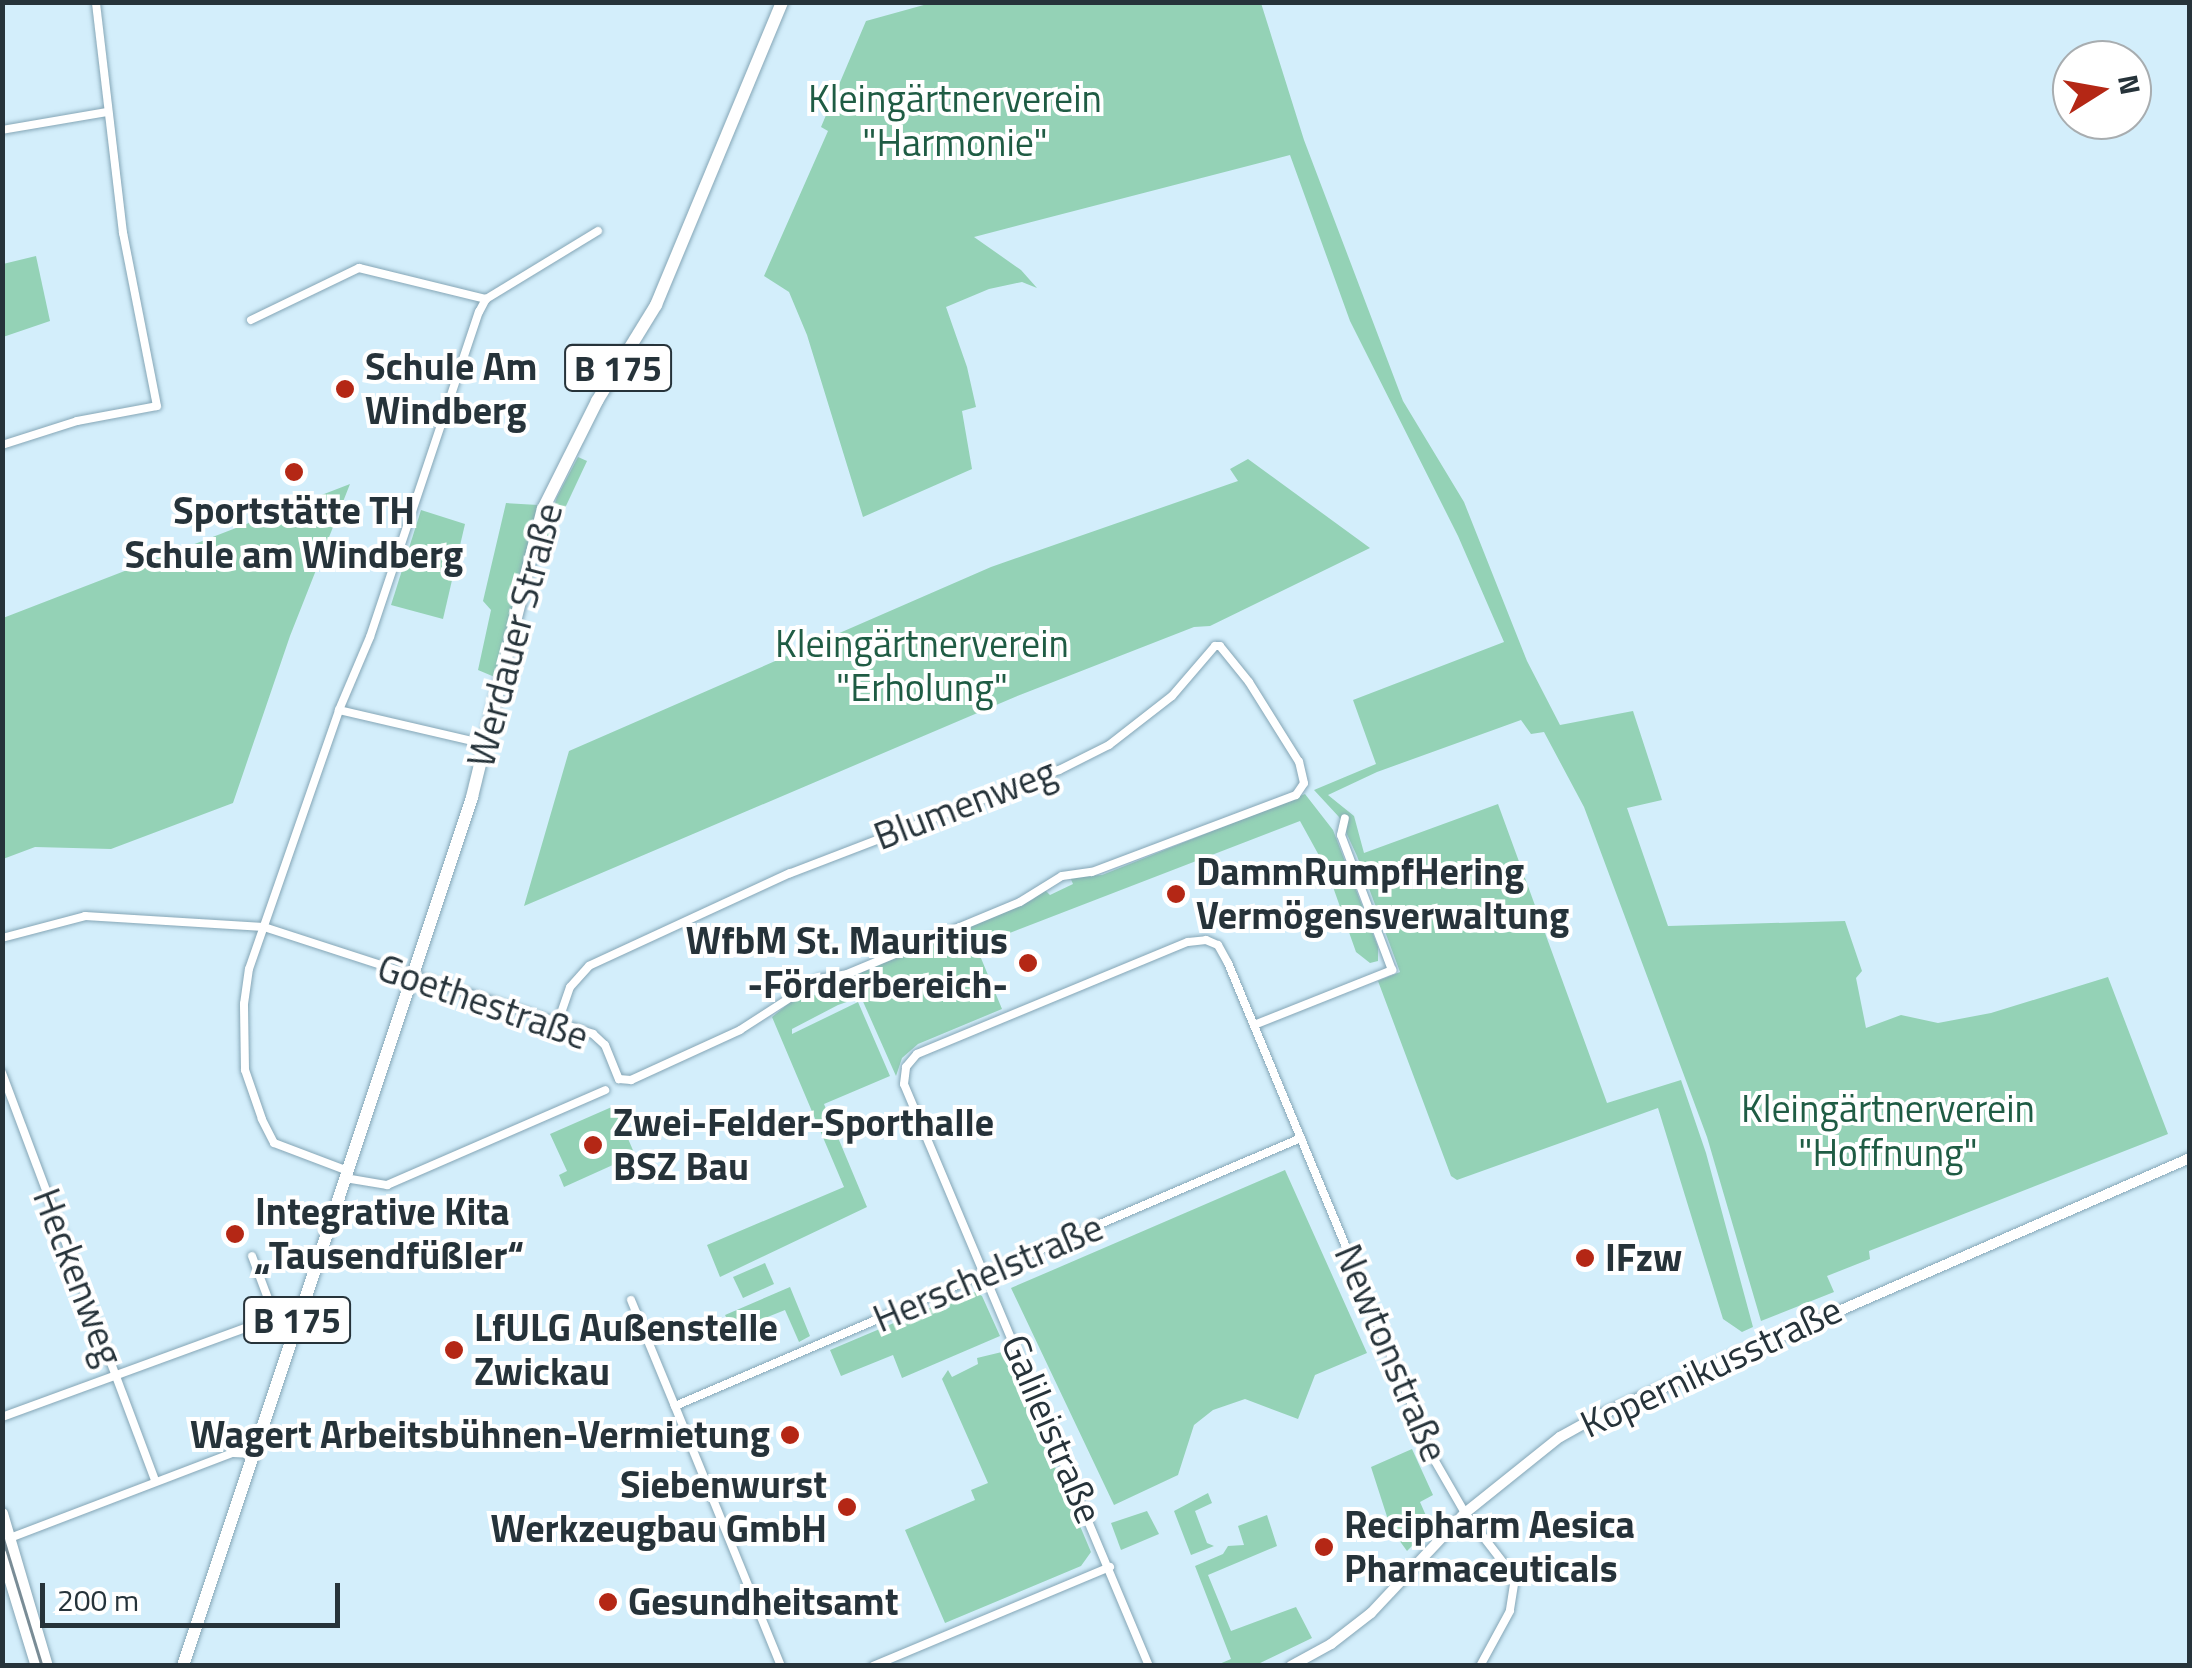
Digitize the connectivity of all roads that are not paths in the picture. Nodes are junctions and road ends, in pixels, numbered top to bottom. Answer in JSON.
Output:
{"nodes":[{"id":1,"x":96,"y":2,"type":"edge"},
{"id":2,"x":782,"y":2,"type":"edge"},
{"id":3,"x":106,"y":112,"type":"junction"},
{"id":4,"x":2,"y":130,"type":"edge"},
{"id":5,"x":598,"y":231,"type":"dead end"},
{"id":6,"x":486,"y":300,"type":"junction"},
{"id":7,"x":251,"y":320,"type":"dead end"},
{"id":8,"x":2,"y":445,"type":"edge"},
{"id":9,"x":339,"y":710,"type":"junction"},
{"id":10,"x":487,"y":744,"type":"junction"},
{"id":11,"x":1303,"y":789,"type":"joint"},
{"id":12,"x":1345,"y":818,"type":"dead end"},
{"id":13,"x":264,"y":928,"type":"junction"},
{"id":14,"x":2,"y":938,"type":"edge"},
{"id":15,"x":414,"y":976,"type":"junction"},
{"id":16,"x":558,"y":1022,"type":"junction"},
{"id":17,"x":1254,"y":1024,"type":"junction"},
{"id":18,"x":2,"y":1073,"type":"edge"},
{"id":19,"x":904,"y":1084,"type":"joint"},
{"id":20,"x":606,"y":1090,"type":"dead end"},
{"id":21,"x":1301,"y":1138,"type":"junction"},
{"id":22,"x":2190,"y":1158,"type":"edge"},
{"id":23,"x":347,"y":1174,"type":"junction"},
{"id":24,"x":252,"y":1256,"type":"dead end"},
{"id":25,"x":987,"y":1274,"type":"junction"},
{"id":26,"x":630,"y":1300,"type":"dead end"},
{"id":27,"x":116,"y":1376,"type":"junction"},
{"id":28,"x":675,"y":1406,"type":"junction"},
{"id":29,"x":2,"y":1417,"type":"edge"},
{"id":30,"x":254,"y":1454,"type":"junction"},
{"id":31,"x":155,"y":1481,"type":"junction"},
{"id":32,"x":1466,"y":1513,"type":"junction"},
{"id":33,"x":2,"y":1514,"type":"edge"},
{"id":34,"x":6,"y":1540,"type":"edge"},
{"id":35,"x":2,"y":1554,"type":"edge"},
{"id":36,"x":1110,"y":1567,"type":"junction"},
{"id":37,"x":36,"y":1666,"type":"edge"},
{"id":38,"x":47,"y":1666,"type":"edge"},
{"id":39,"x":183,"y":1666,"type":"edge"},
{"id":40,"x":781,"y":1666,"type":"edge"},
{"id":41,"x":873,"y":1666,"type":"edge"},
{"id":42,"x":1149,"y":1666,"type":"edge"},
{"id":43,"x":1291,"y":1666,"type":"edge"},
{"id":44,"x":1480,"y":1666,"type":"edge"}],
"edges":[{"from":1,"to":3,"type":"street"},
{"from":2,"to":10,"type":"main road","name":"Werdauer Straße","number":"B 175"},
{"from":3,"to":4,"type":"street"},
{"from":3,"to":8,"type":"street"},
{"from":5,"to":6,"type":"street"},
{"from":6,"to":7,"type":"street"},
{"from":6,"to":9,"type":"street"},
{"from":9,"to":10,"type":"street"},
{"from":9,"to":13,"type":"street"},
{"from":10,"to":15,"type":"main road","name":"Werdauer Straße","number":"B 175"},
{"from":11,"to":16,"type":"street","name":"Goethestraße"},
{"from":11,"to":16,"type":"street","name":"Blumenweg"},
{"from":12,"to":17,"type":"street"},
{"from":13,"to":14,"type":"street","name":"Goethestraße"},
{"from":13,"to":15,"type":"street","name":"Goethestraße"},
{"from":13,"to":23,"type":"street"},
{"from":15,"to":16,"type":"street","name":"Goethestraße"},
{"from":15,"to":23,"type":"main road","name":"Werdauer Straße","number":"B 175"},
{"from":17,"to":19,"type":"street","name":"Newtonstraße"},
{"from":17,"to":21,"type":"street","name":"Newtonstraße"},
{"from":18,"to":27,"type":"street","name":"Heckenweg"},
{"from":19,"to":25,"type":"street","name":"Galileistraße"},
{"from":20,"to":23,"type":"street"},
{"from":21,"to":25,"type":"street","name":"Herschelstraße"},
{"from":21,"to":32,"type":"street","name":"Newtonstraße"},
{"from":22,"to":32,"type":"street","name":"Kopernikusstraße"},
{"from":23,"to":30,"type":"main road","name":"Werdauer Straße","number":"B 175"},
{"from":24,"to":27,"type":"street"},
{"from":25,"to":28,"type":"street","name":"Herschelstraße"},
{"from":25,"to":36,"type":"street","name":"Galileistraße"},
{"from":26,"to":28,"type":"street"},
{"from":27,"to":29,"type":"street"},
{"from":27,"to":31,"type":"street","name":"Heckenweg"},
{"from":28,"to":40,"type":"street"},
{"from":30,"to":31,"type":"street"},
{"from":30,"to":39,"type":"main road","name":"Werdauer Straße","number":"B 175"},
{"from":31,"to":34,"type":"street"},
{"from":32,"to":43,"type":"street","name":"Kopernikusstraße"},
{"from":32,"to":44,"type":"street","name":"Newtonstraße"},
{"from":33,"to":34,"type":"main road"},
{"from":34,"to":38,"type":"main road"},
{"from":35,"to":37,"type":"main road"},
{"from":36,"to":41,"type":"street"},
{"from":36,"to":42,"type":"street","name":"Galileistraße"}]}
